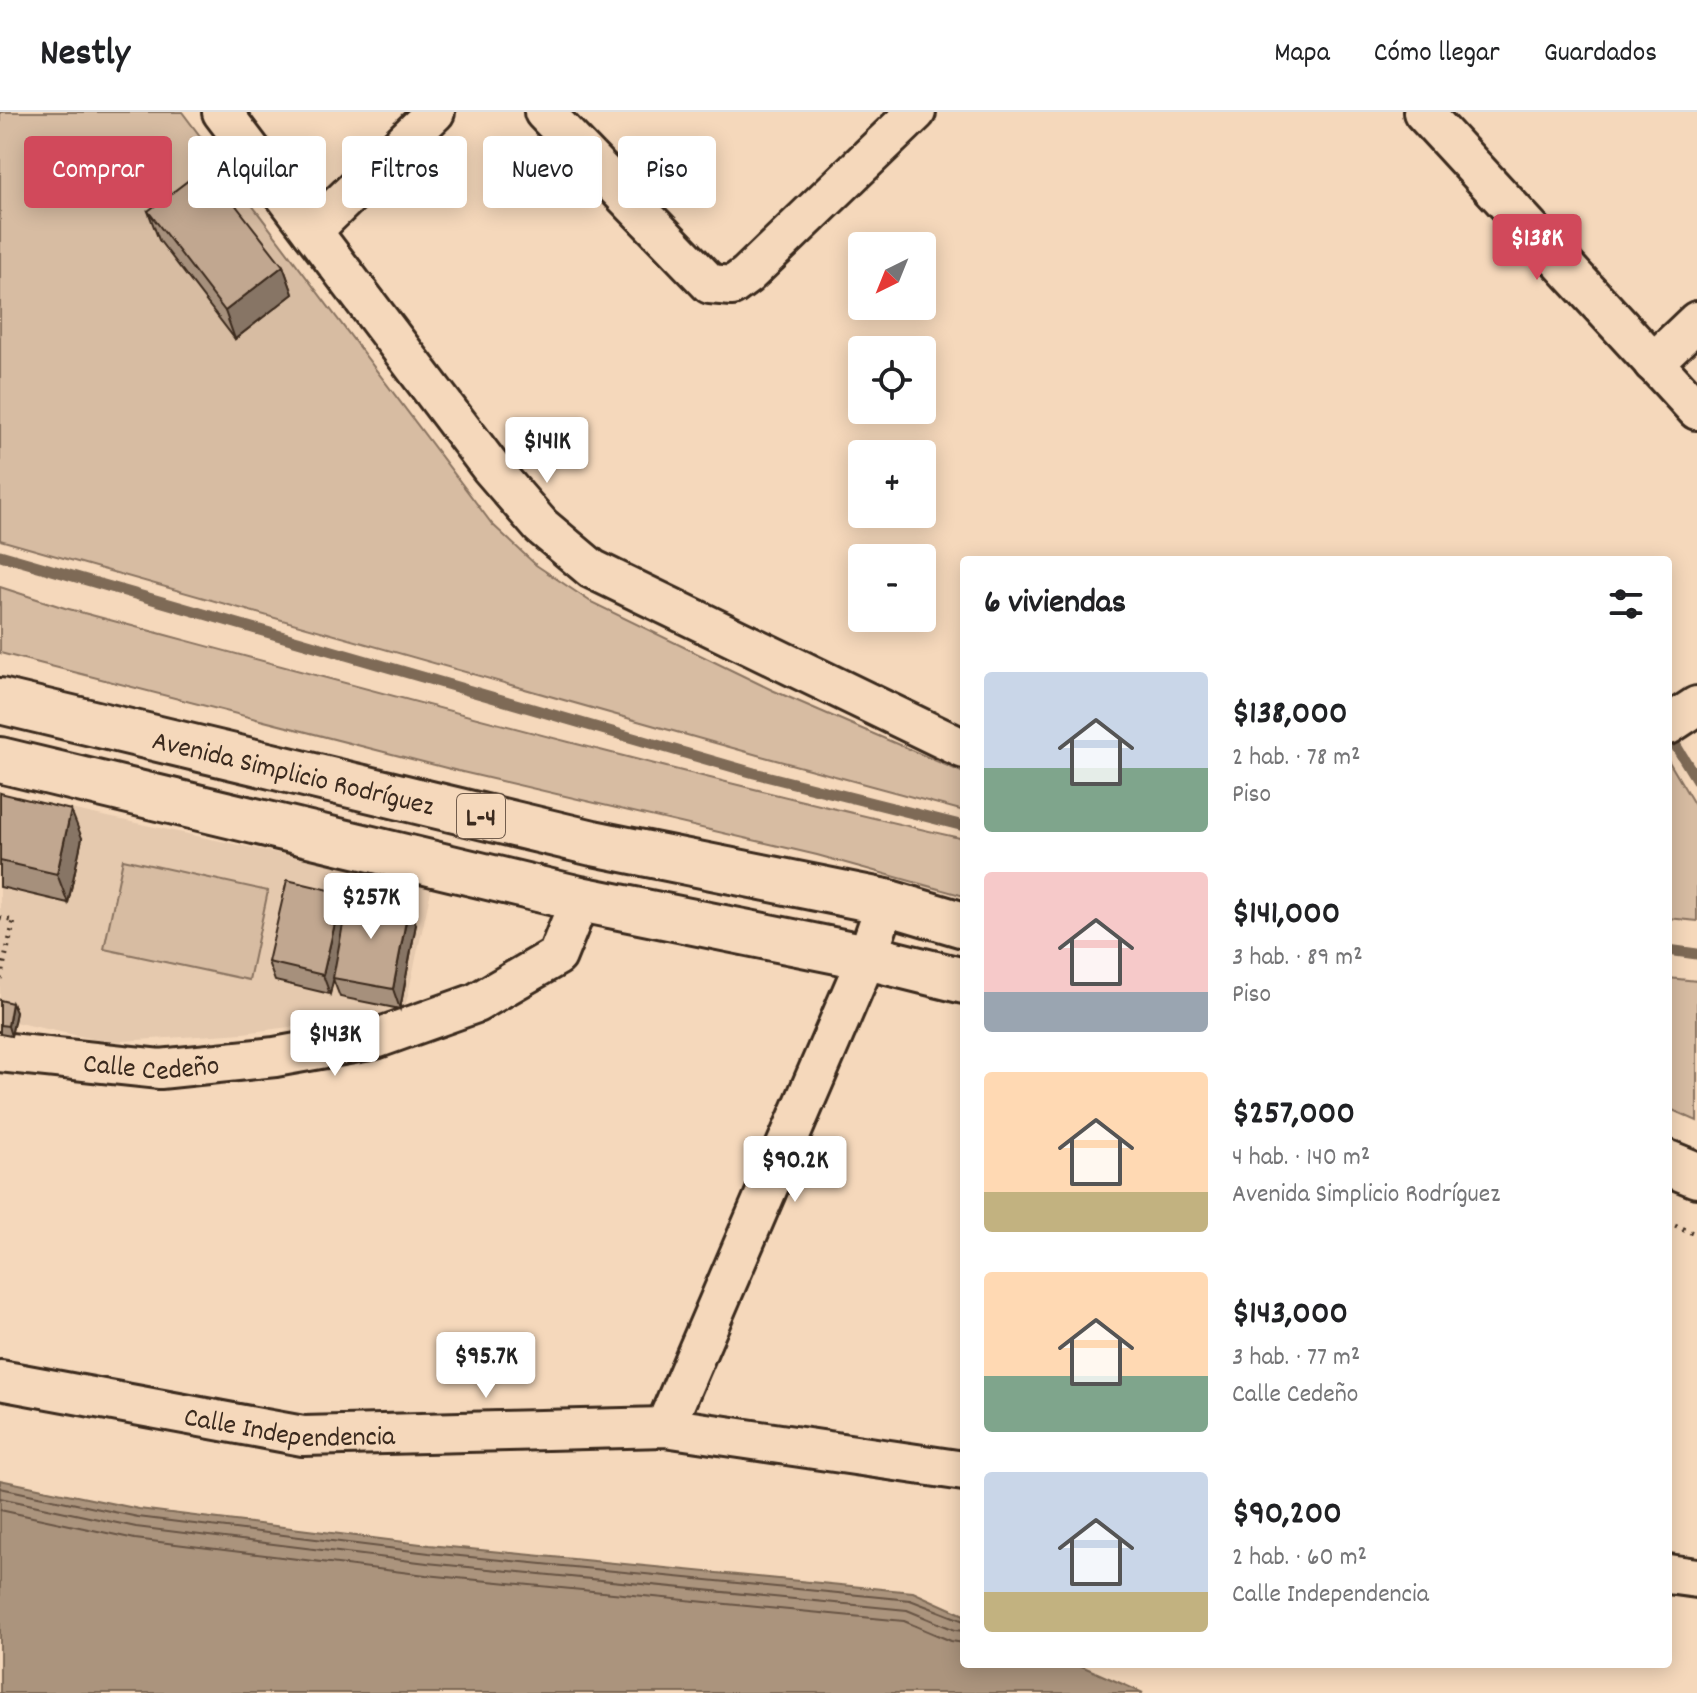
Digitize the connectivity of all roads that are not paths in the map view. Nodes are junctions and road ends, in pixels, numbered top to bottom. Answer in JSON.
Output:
{"nodes":[{"id":1,"x":222,"y":112,"type":"edge"},
{"id":2,"x":435,"y":112,"type":"edge"},
{"id":3,"x":544,"y":112,"type":"edge"},
{"id":4,"x":916,"y":112,"type":"edge"},
{"id":5,"x":1423,"y":112,"type":"edge"},
{"id":6,"x":312,"y":231,"type":"junction"},
{"id":7,"x":1697,"y":321,"type":"edge"},
{"id":8,"x":1653,"y":363,"type":"junction"},
{"id":9,"x":1697,"y":410,"type":"edge"},
{"id":10,"x":0,"y":701,"type":"edge"},
{"id":11,"x":1697,"y":706,"type":"edge"},
{"id":12,"x":1672,"y":722,"type":"edge"},
{"id":13,"x":960,"y":747,"type":"edge"},
{"id":14,"x":0,"y":760,"type":"edge"},
{"id":15,"x":580,"y":899,"type":"junction"},
{"id":16,"x":886,"y":902,"type":"junction"},
{"id":17,"x":960,"y":924,"type":"edge"},
{"id":18,"x":867,"y":957,"type":"junction"},
{"id":19,"x":960,"y":980,"type":"edge"},
{"id":20,"x":0,"y":1052,"type":"edge"},
{"id":21,"x":1672,"y":1165,"type":"edge"},
{"id":22,"x":1672,"y":1171,"type":"edge"},
{"id":23,"x":1697,"y":1177,"type":"edge"},
{"id":24,"x":0,"y":1380,"type":"edge"},
{"id":25,"x":665,"y":1427,"type":"junction"},
{"id":26,"x":960,"y":1470,"type":"edge"},
{"id":27,"x":1672,"y":1575,"type":"edge"},
{"id":28,"x":1697,"y":1578,"type":"edge"}],
"edges":[{"from":1,"to":6,"type":"street"},
{"from":2,"to":6,"type":"street"},
{"from":3,"to":4,"type":"street"},
{"from":5,"to":8,"type":"street"},
{"from":6,"to":13,"type":"street"},
{"from":7,"to":8,"type":"street"},
{"from":8,"to":9,"type":"street"},
{"from":10,"to":16,"type":"main road","name":"Avenida Simplicio Rodríguez","number":"L-4"},
{"from":11,"to":12,"type":"street"},
{"from":14,"to":15,"type":"main road","name":"Avenida Simplicio Rodríguez","number":"L-4"},
{"from":15,"to":18,"type":"main road","name":"Avenida Simplicio Rodríguez","number":"L-4"},
{"from":15,"to":20,"type":"street","name":"Calle Cedeño"},
{"from":16,"to":17,"type":"main road","name":"Avenida Simplicio Rodríguez","number":"L-4"},
{"from":16,"to":18,"type":"street"},
{"from":18,"to":19,"type":"main road","name":"Avenida Simplicio Rodríguez","number":"L-4"},
{"from":18,"to":25,"type":"street"},
{"from":21,"to":23,"type":"main road"},
{"from":22,"to":23,"type":"main road"},
{"from":24,"to":25,"type":"street","name":"Calle Independencia"},
{"from":25,"to":26,"type":"street","name":"Calle Independencia"},
{"from":27,"to":28,"type":"street"}]}
